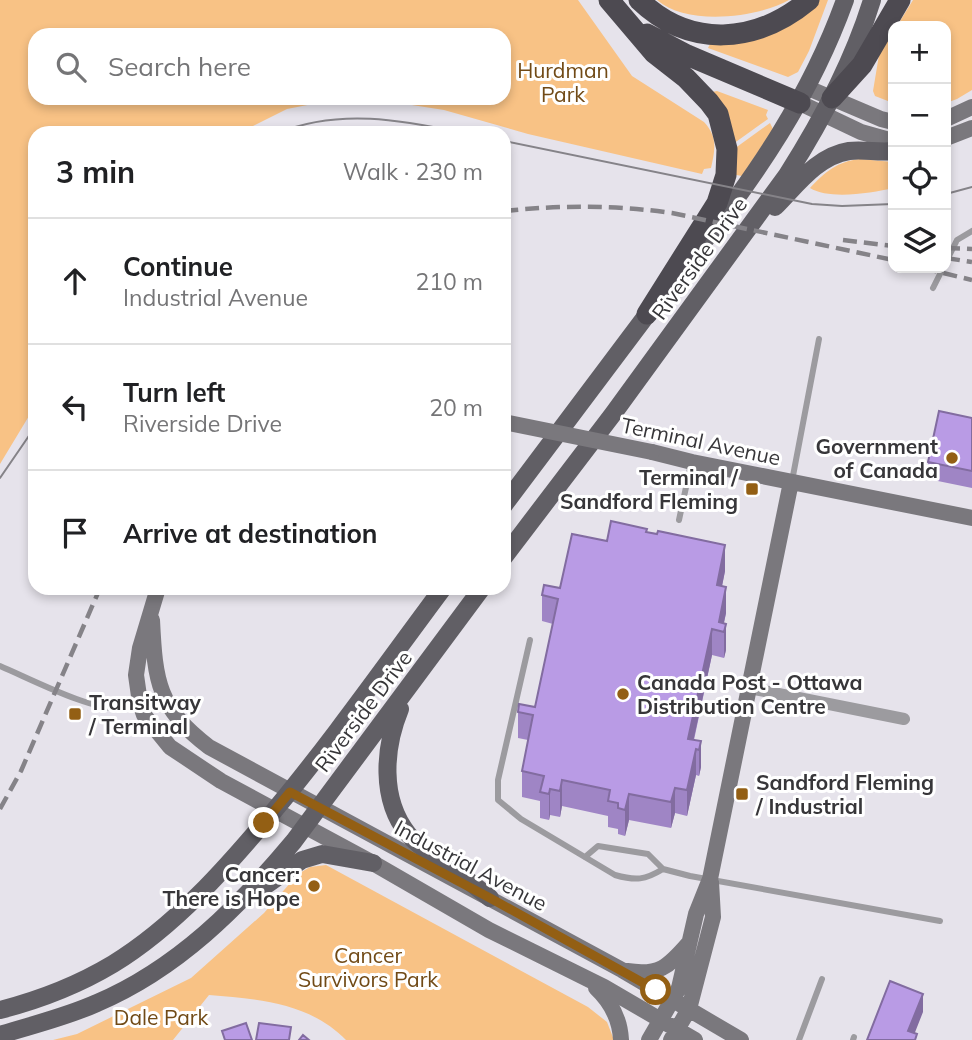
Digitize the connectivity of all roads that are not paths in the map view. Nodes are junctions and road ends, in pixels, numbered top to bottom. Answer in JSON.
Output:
{"nodes":[{"id":1,"x":639,"y":0,"type":"edge"},
{"id":2,"x":809,"y":0,"type":"edge"},
{"id":3,"x":845,"y":0,"type":"edge"},
{"id":4,"x":872,"y":0,"type":"edge"},
{"id":5,"x":900,"y":0,"type":"edge"},
{"id":6,"x":616,"y":8,"type":"edge"},
{"id":7,"x":804,"y":95,"type":"junction"},
{"id":8,"x":828,"y":106,"type":"junction"},
{"id":9,"x":972,"y":107,"type":"edge"},
{"id":10,"x":951,"y":117,"type":"edge"},
{"id":11,"x":888,"y":121,"type":"edge"},
{"id":12,"x":972,"y":128,"type":"edge"},
{"id":13,"x":951,"y":136,"type":"edge"},
{"id":14,"x":888,"y":140,"type":"edge"},
{"id":15,"x":888,"y":150,"type":"edge"},
{"id":16,"x":972,"y":231,"type":"edge"},
{"id":17,"x":733,"y":250,"type":"junction"},
{"id":18,"x":951,"y":252,"type":"edge"},
{"id":19,"x":940,"y":273,"type":"edge"},
{"id":20,"x":933,"y":288,"type":"dead end"},
{"id":21,"x":647,"y":314,"type":"junction"},
{"id":22,"x":819,"y":339,"type":"dead end"},
{"id":23,"x":511,"y":423,"type":"edge"},
{"id":24,"x":692,"y":462,"type":"junction"},
{"id":25,"x":792,"y":482,"type":"junction"},
{"id":26,"x":511,"y":496,"type":"edge"},
{"id":27,"x":972,"y":519,"type":"edge"},
{"id":28,"x":679,"y":520,"type":"dead end"},
{"id":29,"x":511,"y":548,"type":"edge"},
{"id":30,"x":156,"y":595,"type":"edge"},
{"id":31,"x":438,"y":595,"type":"edge"},
{"id":32,"x":477,"y":595,"type":"edge"},
{"id":33,"x":152,"y":612,"type":"junction"},
{"id":34,"x":530,"y":640,"type":"dead end"},
{"id":35,"x":0,"y":666,"type":"edge"},
{"id":36,"x":412,"y":684,"type":"junction"},
{"id":37,"x":749,"y":688,"type":"junction"},
{"id":38,"x":161,"y":691,"type":"junction"},
{"id":39,"x":139,"y":703,"type":"junction"},
{"id":40,"x":904,"y":719,"type":"dead end"},
{"id":41,"x":290,"y":792,"type":"junction"},
{"id":42,"x":319,"y":807,"type":"junction"},
{"id":43,"x":274,"y":810,"type":"junction"},
{"id":44,"x":305,"y":827,"type":"junction"},
{"id":45,"x":586,"y":858,"type":"junction"},
{"id":46,"x":373,"y":863,"type":"junction"},
{"id":47,"x":663,"y":869,"type":"junction"},
{"id":48,"x":710,"y":879,"type":"junction"},
{"id":49,"x":490,"y":898,"type":"junction"},
{"id":50,"x":228,"y":912,"type":"junction"},
{"id":51,"x":940,"y":921,"type":"dead end"},
{"id":52,"x":689,"y":942,"type":"junction"},
{"id":53,"x":566,"y":967,"type":"junction"},
{"id":54,"x":621,"y":970,"type":"junction"},
{"id":55,"x":822,"y":979,"type":"dead end"},
{"id":56,"x":673,"y":1000,"type":"junction"},
{"id":57,"x":688,"y":1009,"type":"junction"},
{"id":58,"x":0,"y":1010,"type":"edge"},
{"id":59,"x":661,"y":1021,"type":"junction"},
{"id":60,"x":0,"y":1035,"type":"edge"},
{"id":61,"x":674,"y":1035,"type":"edge"},
{"id":62,"x":621,"y":1040,"type":"edge"},
{"id":63,"x":649,"y":1040,"type":"edge"},
{"id":64,"x":695,"y":1040,"type":"edge"},
{"id":65,"x":741,"y":1040,"type":"edge"},
{"id":66,"x":799,"y":1040,"type":"edge"}],
"edges":[{"from":1,"to":2,"type":"highway"},
{"from":3,"to":7,"type":"main road","name":"Riverside Drive"},
{"from":4,"to":8,"type":"main road","name":"Riverside Drive"},
{"from":5,"to":8,"type":"highway"},
{"from":6,"to":7,"type":"highway"},
{"from":6,"to":21,"type":"highway"},
{"from":7,"to":8,"type":"street"},
{"from":7,"to":21,"type":"main road","name":"Riverside Drive"},
{"from":8,"to":11,"type":"street"},
{"from":8,"to":14,"type":"street"},
{"from":8,"to":17,"type":"main road","name":"Riverside Drive"},
{"from":9,"to":10,"type":"street"},
{"from":12,"to":13,"type":"street"},
{"from":15,"to":17,"type":"main road"},
{"from":16,"to":18,"type":"lane"},
{"from":17,"to":29,"type":"main road","name":"Riverside Drive"},
{"from":19,"to":20,"type":"lane"},
{"from":21,"to":26,"type":"main road","name":"Riverside Drive"},
{"from":22,"to":25,"type":"lane"},
{"from":23,"to":24,"type":"street","name":"Terminal Avenue","bridge":true},
{"from":24,"to":25,"type":"street","name":"Terminal Avenue"},
{"from":24,"to":28,"type":"lane"},
{"from":25,"to":27,"type":"street","name":"Terminal Avenue"},
{"from":25,"to":37,"type":"street"},
{"from":30,"to":33,"type":"street"},
{"from":31,"to":41,"type":"main road","name":"Riverside Drive"},
{"from":32,"to":36,"type":"main road","name":"Riverside Drive"},
{"from":33,"to":38,"type":"street"},
{"from":33,"to":39,"type":"street"},
{"from":34,"to":45,"type":"lane"},
{"from":35,"to":39,"type":"lane"},
{"from":36,"to":42,"type":"main road","name":"Riverside Drive"},
{"from":36,"to":49,"type":"main road"},
{"from":37,"to":40,"type":"street"},
{"from":37,"to":48,"type":"street"},
{"from":38,"to":39,"type":"lane"},
{"from":38,"to":41,"type":"street"},
{"from":39,"to":43,"type":"street"},
{"from":41,"to":42,"type":"street","name":"Industrial Avenue"},
{"from":41,"to":43,"type":"main road","name":"Riverside Drive"},
{"from":42,"to":44,"type":"main road","name":"Riverside Drive"},
{"from":42,"to":49,"type":"street","name":"Industrial Avenue"},
{"from":43,"to":44,"type":"street","name":"Industrial Avenue"},
{"from":43,"to":58,"type":"main road","name":"Riverside Drive"},
{"from":44,"to":46,"type":"street","name":"Industrial Avenue"},
{"from":44,"to":50,"type":"main road","name":"Riverside Drive"},
{"from":45,"to":47,"type":"lane"},
{"from":45,"to":47,"type":"lane"},
{"from":46,"to":50,"type":"main road"},
{"from":46,"to":53,"type":"street","name":"Industrial Avenue"},
{"from":47,"to":48,"type":"lane"},
{"from":48,"to":51,"type":"lane"},
{"from":48,"to":52,"type":"street"},
{"from":48,"to":57,"type":"street"},
{"from":49,"to":54,"type":"street","name":"Industrial Avenue"},
{"from":50,"to":60,"type":"main road","name":"Riverside Drive"},
{"from":52,"to":54,"type":"street"},
{"from":52,"to":56,"type":"street"},
{"from":53,"to":59,"type":"street","name":"Industrial Avenue"},
{"from":53,"to":62,"type":"street"},
{"from":54,"to":56,"type":"street","name":"Industrial Avenue"},
{"from":55,"to":66,"type":"lane"},
{"from":56,"to":57,"type":"street","name":"Industrial Avenue"},
{"from":56,"to":59,"type":"street"},
{"from":57,"to":61,"type":"street"},
{"from":57,"to":65,"type":"street","name":"Industrial Avenue"},
{"from":59,"to":61,"type":"street","name":"Industrial Avenue"},
{"from":59,"to":63,"type":"street"},
{"from":61,"to":64,"type":"street","name":"Industrial Avenue"}]}
